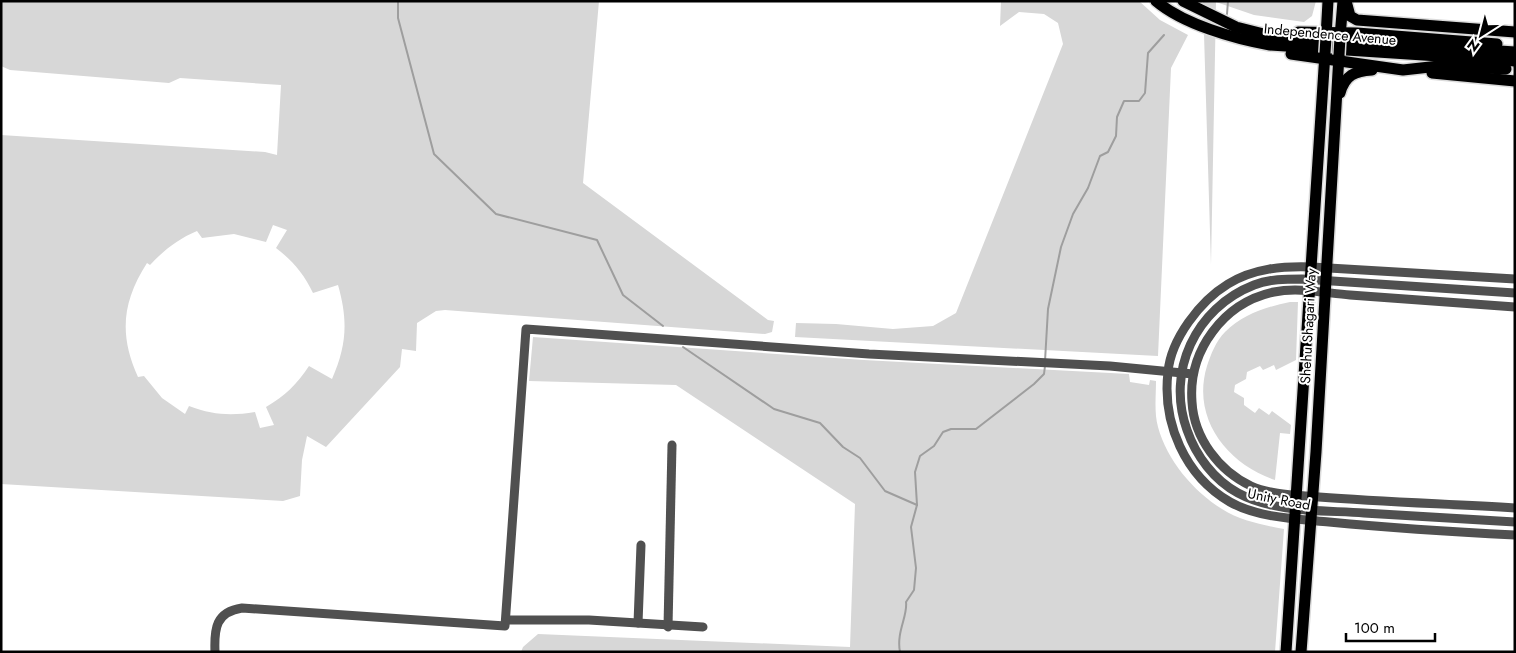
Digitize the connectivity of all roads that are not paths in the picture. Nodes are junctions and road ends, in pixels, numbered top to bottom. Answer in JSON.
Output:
{"nodes":[{"id":1,"x":1156,"y":1,"type":"edge"},
{"id":2,"x":1184,"y":1,"type":"edge"},
{"id":3,"x":1328,"y":1,"type":"edge"},
{"id":4,"x":1344,"y":1,"type":"edge"},
{"id":5,"x":1182,"y":18,"type":"junction"},
{"id":6,"x":1513,"y":32,"type":"edge"},
{"id":7,"x":1326,"y":34,"type":"junction"},
{"id":8,"x":1340,"y":35,"type":"junction"},
{"id":9,"x":1325,"y":56,"type":"junction"},
{"id":10,"x":1513,"y":57,"type":"edge"},
{"id":11,"x":1339,"y":58,"type":"junction"},
{"id":12,"x":1389,"y":69,"type":"junction"},
{"id":13,"x":1403,"y":70,"type":"junction"},
{"id":14,"x":1512,"y":80,"type":"edge"},
{"id":15,"x":1336,"y":104,"type":"junction"},
{"id":16,"x":1312,"y":267,"type":"junction"},
{"id":17,"x":1326,"y":268,"type":"junction"},
{"id":18,"x":1515,"y":279,"type":"edge"},
{"id":19,"x":1311,"y":285,"type":"junction"},
{"id":20,"x":1325,"y":287,"type":"junction"},
{"id":21,"x":1515,"y":293,"type":"edge"},
{"id":22,"x":1515,"y":307,"type":"edge"},
{"id":23,"x":1168,"y":371,"type":"junction"},
{"id":24,"x":1180,"y":372,"type":"junction"},
{"id":25,"x":1193,"y":374,"type":"junction"},
{"id":26,"x":672,"y":445,"type":"dead end"},
{"id":27,"x":1298,"y":494,"type":"junction"},
{"id":28,"x":1312,"y":496,"type":"junction"},
{"id":29,"x":1515,"y":508,"type":"edge"},
{"id":30,"x":1296,"y":513,"type":"junction"},
{"id":31,"x":1311,"y":515,"type":"junction"},
{"id":32,"x":1515,"y":522,"type":"edge"},
{"id":33,"x":1515,"y":536,"type":"edge"},
{"id":34,"x":641,"y":545,"type":"dead end"},
{"id":35,"x":506,"y":620,"type":"junction"},
{"id":36,"x":638,"y":623,"type":"junction"},
{"id":37,"x":668,"y":626,"type":"junction"},
{"id":38,"x":703,"y":628,"type":"dead end"},
{"id":39,"x":215,"y":652,"type":"edge"},
{"id":40,"x":1286,"y":652,"type":"edge"},
{"id":41,"x":1301,"y":652,"type":"edge"}],
"edges":[{"from":1,"to":5,"type":"main road","name":"Independence Avenue"},
{"from":2,"to":7,"type":"main road","name":"Independence Avenue"},
{"from":2,"to":10,"type":"main road","name":"Independence Avenue"},
{"from":3,"to":7,"type":"main road","name":"Shehu Shagari Way"},
{"from":4,"to":6,"type":"main road"},
{"from":4,"to":8,"type":"main road","name":"Shehu Shagari Way"},
{"from":5,"to":9,"type":"main road","name":"Independence Avenue"},
{"from":5,"to":10,"type":"main road","name":"Independence Avenue"},
{"from":7,"to":8,"type":"main road","name":"Independence Avenue"},
{"from":7,"to":9,"type":"main road","name":"Shehu Shagari Way","bridge":true},
{"from":8,"to":10,"type":"main road","name":"Independence Avenue"},
{"from":8,"to":11,"type":"main road","name":"Shehu Shagari Way","bridge":true},
{"from":9,"to":11,"type":"main road","name":"Independence Avenue"},
{"from":9,"to":16,"type":"main road","name":"Shehu Shagari Way"},
{"from":10,"to":13,"type":"main road","name":"Independence Avenue"},
{"from":11,"to":12,"type":"main road","name":"Independence Avenue"},
{"from":11,"to":15,"type":"main road","name":"Shehu Shagari Way"},
{"from":12,"to":13,"type":"main road","name":"Independence Avenue"},
{"from":12,"to":15,"type":"main road"},
{"from":13,"to":14,"type":"main road"},
{"from":15,"to":17,"type":"main road","name":"Shehu Shagari Way"},
{"from":16,"to":17,"type":"street","name":"Unity Road"},
{"from":16,"to":19,"type":"main road","name":"Shehu Shagari Way"},
{"from":16,"to":23,"type":"street","name":"Unity Road"},
{"from":17,"to":18,"type":"street","name":"Unity Road"},
{"from":17,"to":20,"type":"main road","name":"Shehu Shagari Way"},
{"from":19,"to":20,"type":"street","name":"Unity Road"},
{"from":19,"to":24,"type":"street","name":"Unity Road"},
{"from":19,"to":25,"type":"street","name":"Unity Road"},
{"from":19,"to":27,"type":"main road","name":"Shehu Shagari Way"},
{"from":20,"to":21,"type":"street","name":"Unity Road"},
{"from":20,"to":22,"type":"street","name":"Unity Road"},
{"from":20,"to":28,"type":"main road","name":"Shehu Shagari Way"},
{"from":23,"to":24,"type":"street"},
{"from":23,"to":30,"type":"street","name":"Unity Road"},
{"from":23,"to":35,"type":"street"},
{"from":24,"to":25,"type":"street"},
{"from":24,"to":30,"type":"street","name":"Unity Road"},
{"from":25,"to":27,"type":"street","name":"Unity Road"},
{"from":26,"to":37,"type":"street"},
{"from":27,"to":28,"type":"street","name":"Unity Road"},
{"from":27,"to":30,"type":"main road","name":"Shehu Shagari Way"},
{"from":28,"to":29,"type":"street","name":"Unity Road"},
{"from":28,"to":31,"type":"main road","name":"Shehu Shagari Way"},
{"from":30,"to":31,"type":"street","name":"Unity Road"},
{"from":30,"to":40,"type":"main road","name":"Shehu Shagari Way"},
{"from":31,"to":32,"type":"street","name":"Unity Road"},
{"from":31,"to":33,"type":"street","name":"Unity Road"},
{"from":31,"to":41,"type":"main road","name":"Shehu Shagari Way"},
{"from":34,"to":36,"type":"street"},
{"from":35,"to":36,"type":"street"},
{"from":35,"to":39,"type":"street"},
{"from":36,"to":37,"type":"street"},
{"from":37,"to":38,"type":"street"}]}
